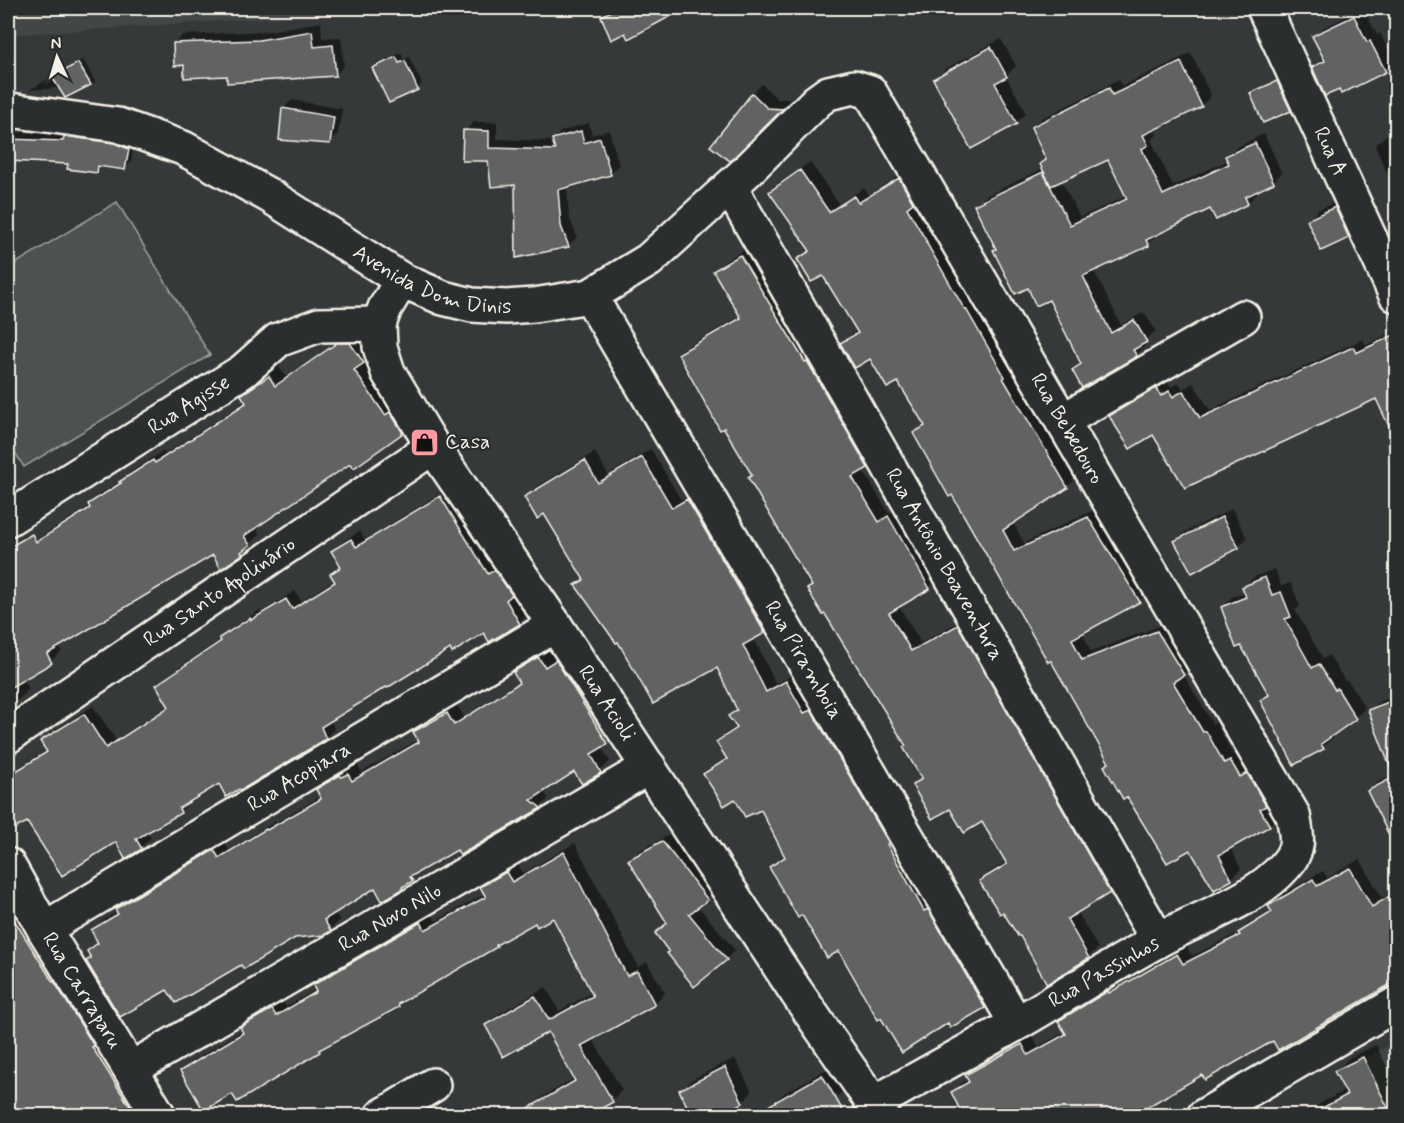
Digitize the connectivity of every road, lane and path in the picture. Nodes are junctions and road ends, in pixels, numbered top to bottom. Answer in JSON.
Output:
{"nodes":[{"id":1,"x":1264,"y":8,"type":"edge"},
{"id":2,"x":816,"y":100,"type":"joint"},
{"id":3,"x":8,"y":110,"type":"edge"},
{"id":4,"x":730,"y":187,"type":"junction"},
{"id":5,"x":402,"y":280,"type":"junction"},
{"id":6,"x":1396,"y":295,"type":"edge"},
{"id":7,"x":590,"y":296,"type":"junction"},
{"id":8,"x":1243,"y":317,"type":"dead end"},
{"id":9,"x":379,"y":324,"type":"junction"},
{"id":10,"x":1062,"y":421,"type":"junction"},
{"id":11,"x":433,"y":447,"type":"junction"},
{"id":12,"x":8,"y":519,"type":"edge"},
{"id":13,"x":555,"y":625,"type":"junction"},
{"id":14,"x":8,"y":736,"type":"edge"},
{"id":15,"x":649,"y":767,"type":"junction"},
{"id":16,"x":1293,"y":815,"type":"joint"},
{"id":17,"x":8,"y":865,"type":"edge"},
{"id":18,"x":44,"y":929,"type":"junction"},
{"id":19,"x":1158,"y":940,"type":"junction"},
{"id":20,"x":1396,"y":1004,"type":"edge"},
{"id":21,"x":1016,"y":1023,"type":"junction"},
{"id":22,"x":131,"y":1069,"type":"junction"},
{"id":23,"x":433,"y":1085,"type":"dead end"},
{"id":24,"x":877,"y":1110,"type":"edge"},
{"id":25,"x":159,"y":1116,"type":"edge"},
{"id":26,"x":382,"y":1116,"type":"edge"},
{"id":27,"x":1204,"y":1116,"type":"edge"}],
"edges":[{"from":1,"to":6,"type":"street","name":"Rua A"},
{"from":2,"to":4,"type":"street","name":"Avenida Dom Dinis"},
{"from":2,"to":10,"type":"street","name":"Rua Bebedouro"},
{"from":3,"to":5,"type":"street","name":"Avenida Dom Dinis"},
{"from":4,"to":7,"type":"street","name":"Avenida Dom Dinis"},
{"from":4,"to":19,"type":"street","name":"Rua Antônio Boaventura"},
{"from":5,"to":7,"type":"street","name":"Avenida Dom Dinis"},
{"from":5,"to":9,"type":"street"},
{"from":7,"to":21,"type":"street","name":"Rua Piramboia"},
{"from":8,"to":10,"type":"street"},
{"from":9,"to":11,"type":"street","name":"Rua Acioli"},
{"from":9,"to":12,"type":"street","name":"Rua Agisse"},
{"from":10,"to":16,"type":"street","name":"Rua Bebedouro"},
{"from":11,"to":13,"type":"street","name":"Rua Acioli"},
{"from":11,"to":14,"type":"street","name":"Rua Santo Apolinário"},
{"from":13,"to":15,"type":"street","name":"Rua Acioli"},
{"from":13,"to":18,"type":"street","name":"Rua Acopiara"},
{"from":15,"to":22,"type":"street","name":"Rua Novo Nilo"},
{"from":15,"to":24,"type":"street","name":"Rua Acioli"},
{"from":16,"to":19,"type":"street","name":"Rua Passinhos"},
{"from":17,"to":18,"type":"street","name":"Rua Carraparu"},
{"from":18,"to":22,"type":"street","name":"Rua Carraparu"},
{"from":19,"to":21,"type":"street","name":"Rua Passinhos"},
{"from":20,"to":27,"type":"street"},
{"from":21,"to":24,"type":"street","name":"Rua Passinhos"},
{"from":22,"to":25,"type":"street","name":"Rua Carraparu"},
{"from":23,"to":26,"type":"street"}]}
